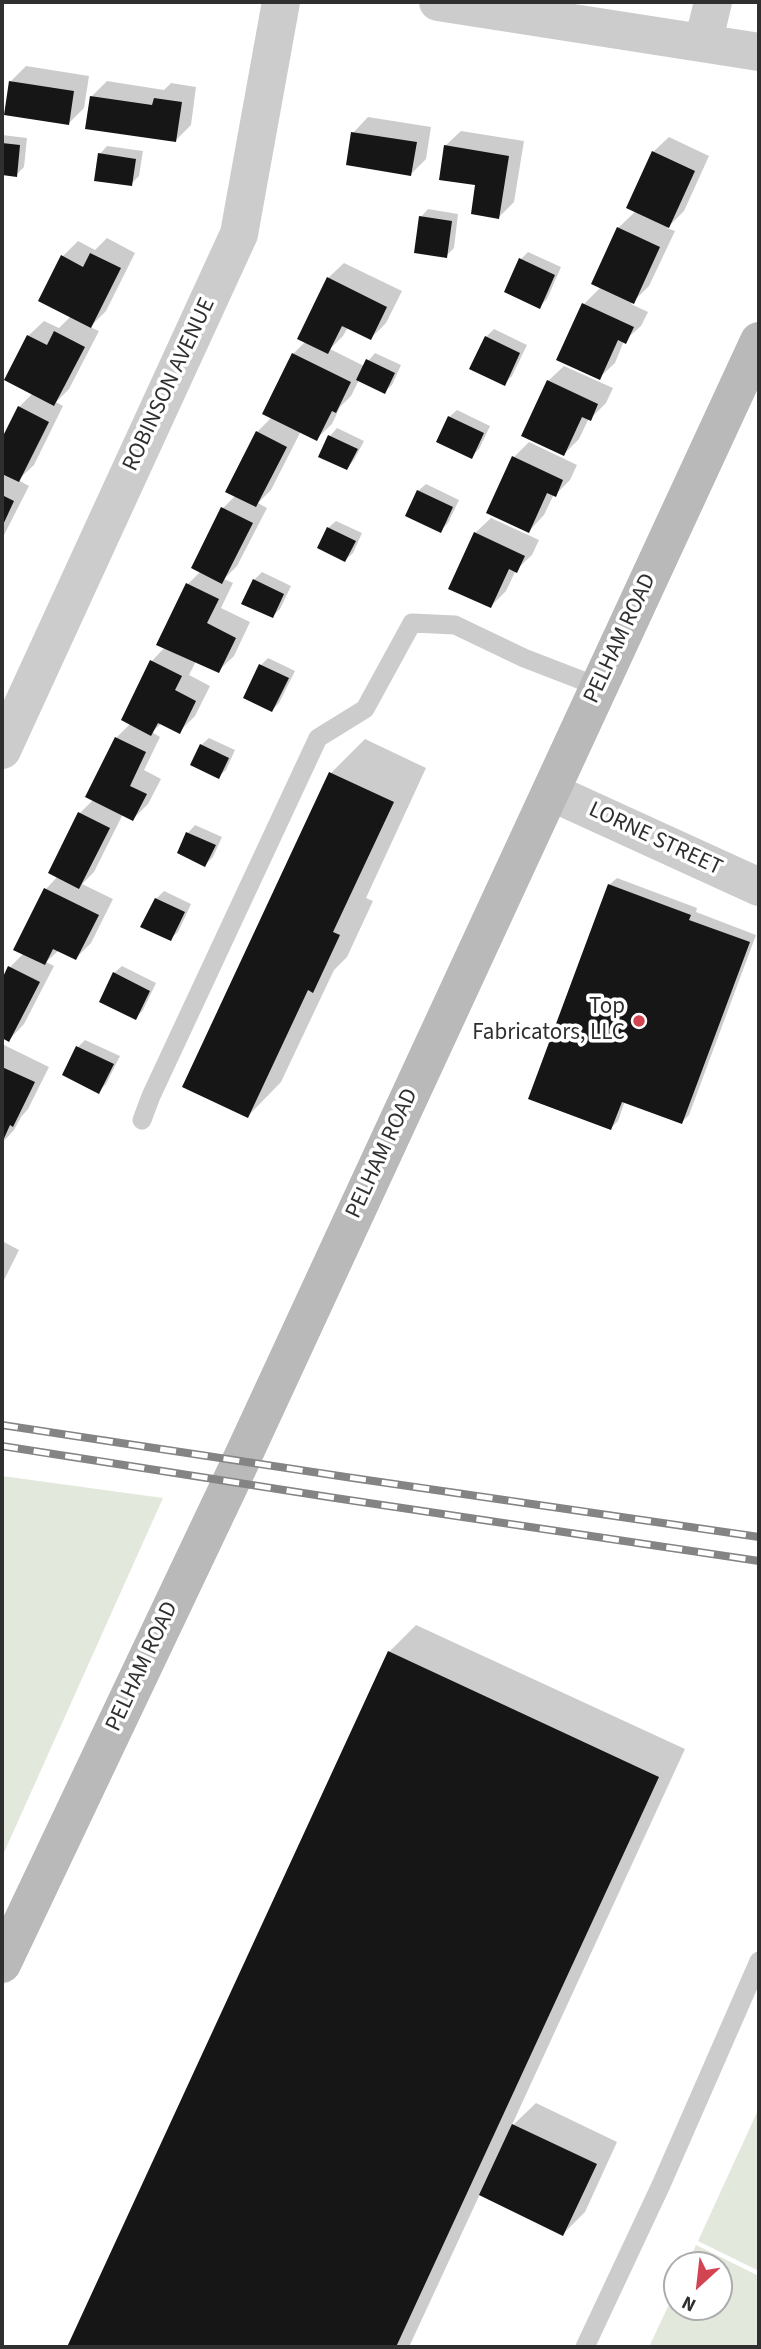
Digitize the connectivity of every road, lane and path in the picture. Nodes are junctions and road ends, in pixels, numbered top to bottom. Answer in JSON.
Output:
{"nodes":[{"id":1,"x":281,"y":2,"type":"edge"},
{"id":2,"x":438,"y":2,"type":"edge"},
{"id":3,"x":713,"y":2,"type":"edge"},
{"id":4,"x":703,"y":43,"type":"junction"},
{"id":5,"x":759,"y":52,"type":"edge"},
{"id":6,"x":759,"y":341,"type":"edge"},
{"id":7,"x":599,"y":687,"type":"junction"},
{"id":8,"x":2,"y":750,"type":"edge"},
{"id":9,"x":551,"y":792,"type":"junction"},
{"id":10,"x":759,"y":887,"type":"edge"},
{"id":11,"x":142,"y":1120,"type":"dead end"},
{"id":12,"x":759,"y":1961,"type":"edge"},
{"id":13,"x":2,"y":1964,"type":"edge"},
{"id":14,"x":585,"y":2347,"type":"edge"}],
"edges":[{"from":1,"to":8,"type":"street","name":"ROBINSON AVENUE"},
{"from":2,"to":4,"type":"street"},
{"from":3,"to":4,"type":"street"},
{"from":4,"to":5,"type":"street"},
{"from":6,"to":7,"type":"main road","name":"PELHAM ROAD"},
{"from":7,"to":9,"type":"main road","name":"PELHAM ROAD"},
{"from":7,"to":11,"type":"lane"},
{"from":9,"to":10,"type":"street","name":"LORNE STREET"},
{"from":9,"to":13,"type":"main road","name":"PELHAM ROAD"},
{"from":12,"to":14,"type":"lane"}]}
